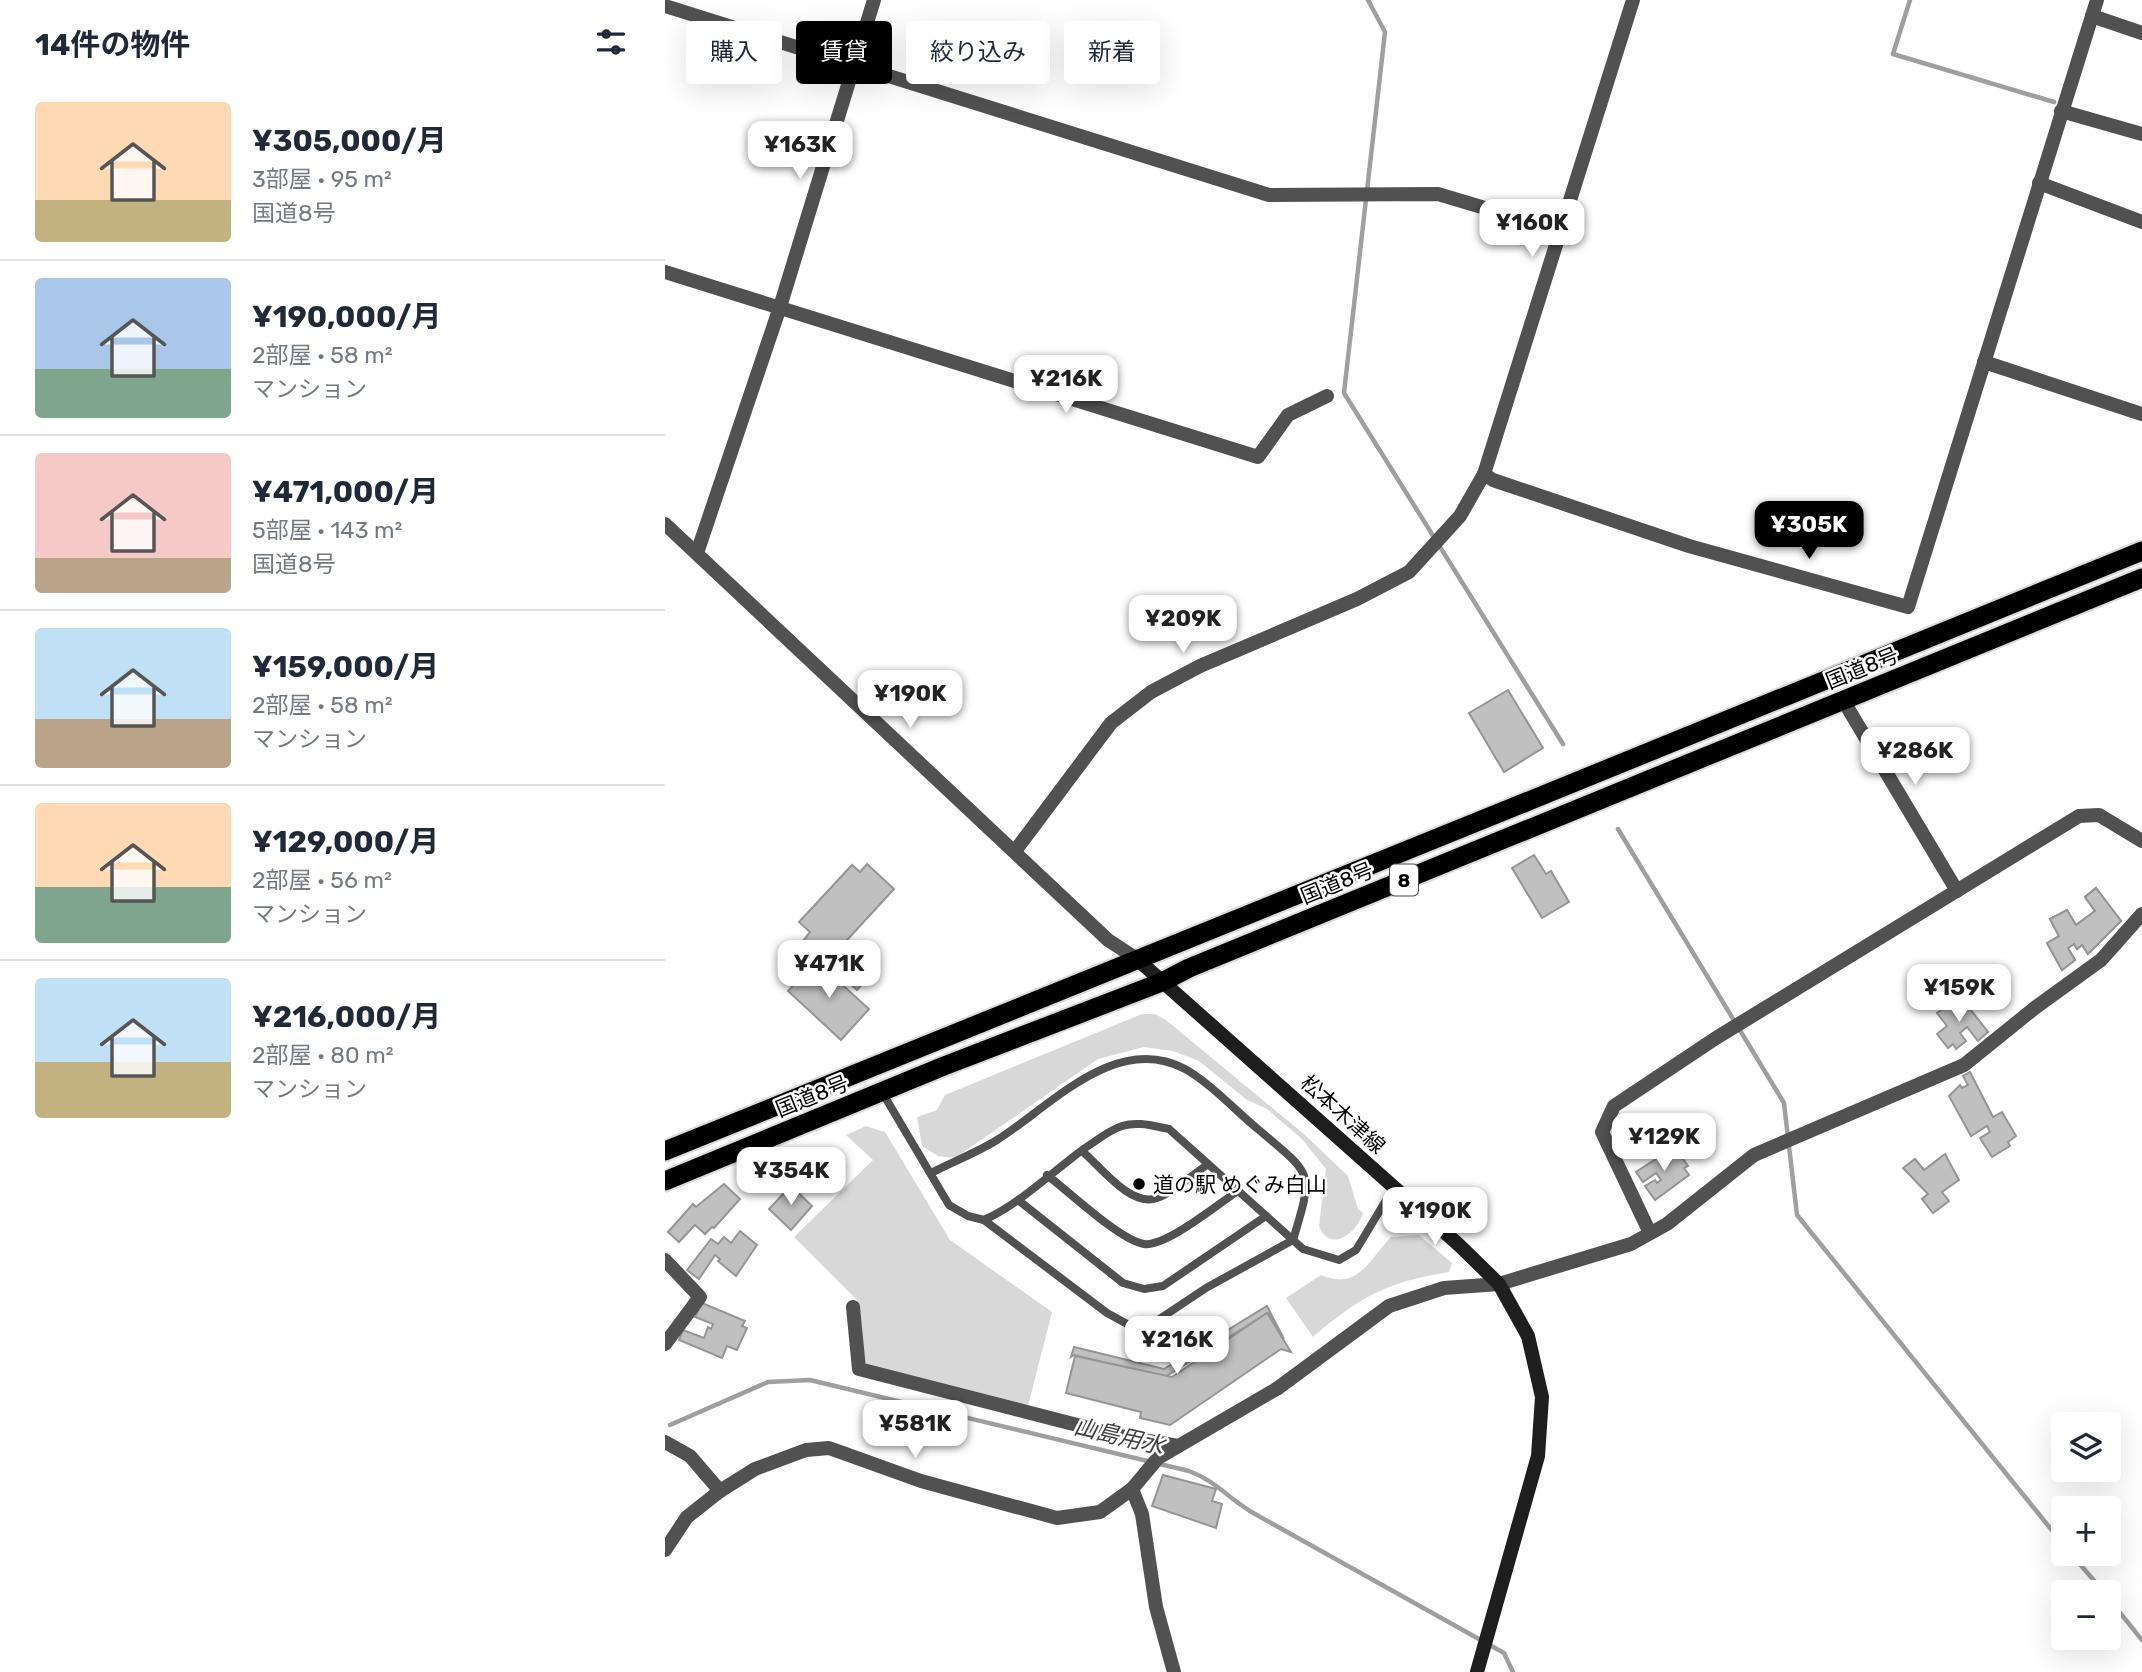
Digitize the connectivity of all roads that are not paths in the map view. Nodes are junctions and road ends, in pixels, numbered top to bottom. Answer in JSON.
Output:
{"nodes":[{"id":1,"x":874,"y":0,"type":"edge"},
{"id":2,"x":1633,"y":0,"type":"edge"},
{"id":3,"x":2097,"y":0,"type":"edge"},
{"id":4,"x":665,"y":6,"type":"edge"},
{"id":5,"x":2092,"y":16,"type":"junction"},
{"id":6,"x":867,"y":21,"type":"edge"},
{"id":7,"x":2142,"y":33,"type":"edge"},
{"id":8,"x":796,"y":47,"type":"edge"},
{"id":9,"x":892,"y":77,"type":"edge"},
{"id":10,"x":847,"y":84,"type":"edge"},
{"id":11,"x":2061,"y":111,"type":"junction"},
{"id":12,"x":2142,"y":134,"type":"edge"},
{"id":13,"x":2039,"y":183,"type":"junction"},
{"id":14,"x":2142,"y":222,"type":"edge"},
{"id":15,"x":1559,"y":230,"type":"junction"},
{"id":16,"x":665,"y":272,"type":"edge"},
{"id":17,"x":781,"y":307,"type":"junction"},
{"id":18,"x":1984,"y":362,"type":"junction"},
{"id":19,"x":1327,"y":396,"type":"dead end"},
{"id":20,"x":2142,"y":414,"type":"edge"},
{"id":21,"x":1484,"y":474,"type":"junction"},
{"id":22,"x":665,"y":524,"type":"edge"},
{"id":23,"x":2142,"y":551,"type":"edge"},
{"id":24,"x":697,"y":553,"type":"junction"},
{"id":25,"x":2142,"y":578,"type":"edge"},
{"id":26,"x":1843,"y":700,"type":"junction"},
{"id":27,"x":2142,"y":841,"type":"edge"},
{"id":28,"x":1015,"y":851,"type":"junction"},
{"id":29,"x":1957,"y":891,"type":"junction"},
{"id":30,"x":2142,"y":914,"type":"edge"},
{"id":31,"x":1137,"y":960,"type":"junction"},
{"id":32,"x":1162,"y":982,"type":"junction"},
{"id":33,"x":882,"y":1092,"type":"junction"},
{"id":34,"x":1082,"y":1150,"type":"junction"},
{"id":35,"x":665,"y":1151,"type":"edge"},
{"id":36,"x":1207,"y":1165,"type":"junction"},
{"id":37,"x":930,"y":1173,"type":"junction"},
{"id":38,"x":1047,"y":1175,"type":"junction"},
{"id":39,"x":665,"y":1181,"type":"edge"},
{"id":40,"x":1394,"y":1187,"type":"junction"},
{"id":41,"x":1238,"y":1191,"type":"junction"},
{"id":42,"x":1018,"y":1200,"type":"junction"},
{"id":43,"x":1266,"y":1216,"type":"junction"},
{"id":44,"x":984,"y":1220,"type":"junction"},
{"id":45,"x":1650,"y":1233,"type":"junction"},
{"id":46,"x":1293,"y":1240,"type":"junction"},
{"id":47,"x":665,"y":1260,"type":"edge"},
{"id":48,"x":1499,"y":1284,"type":"junction"},
{"id":49,"x":853,"y":1307,"type":"dead end"},
{"id":50,"x":665,"y":1344,"type":"edge"},
{"id":51,"x":665,"y":1442,"type":"edge"},
{"id":52,"x":1178,"y":1446,"type":"junction"},
{"id":53,"x":1132,"y":1489,"type":"junction"},
{"id":54,"x":720,"y":1491,"type":"junction"},
{"id":55,"x":665,"y":1550,"type":"edge"},
{"id":56,"x":1174,"y":1672,"type":"edge"},
{"id":57,"x":1478,"y":1672,"type":"edge"}],
"edges":[{"from":1,"to":6,"type":"street"},
{"from":2,"to":15,"type":"street"},
{"from":3,"to":5,"type":"street"},
{"from":4,"to":8,"type":"street"},
{"from":5,"to":7,"type":"street"},
{"from":5,"to":11,"type":"street"},
{"from":9,"to":15,"type":"street"},
{"from":10,"to":17,"type":"street"},
{"from":11,"to":12,"type":"street"},
{"from":11,"to":13,"type":"street"},
{"from":13,"to":14,"type":"street"},
{"from":13,"to":18,"type":"street"},
{"from":15,"to":21,"type":"street"},
{"from":16,"to":17,"type":"street"},
{"from":17,"to":19,"type":"street"},
{"from":17,"to":24,"type":"street"},
{"from":18,"to":20,"type":"street"},
{"from":18,"to":21,"type":"street"},
{"from":21,"to":28,"type":"street"},
{"from":22,"to":24,"type":"street"},
{"from":23,"to":31,"type":"highway","name":"国道8号","number":"8"},
{"from":24,"to":28,"type":"street"},
{"from":25,"to":26,"type":"highway","name":"国道8号","number":"8"},
{"from":26,"to":29,"type":"street"},
{"from":26,"to":32,"type":"highway","name":"国道8号","number":"8"},
{"from":27,"to":29,"type":"street"},
{"from":28,"to":31,"type":"street"},
{"from":29,"to":45,"type":"street"},
{"from":30,"to":45,"type":"street"},
{"from":31,"to":32,"type":"main road","name":"松本木津線"},
{"from":31,"to":35,"type":"highway","name":"国道8号","number":"8"},
{"from":32,"to":33,"type":"highway","name":"国道8号","number":"8"},
{"from":32,"to":40,"type":"main road","name":"松本木津線"},
{"from":33,"to":37,"type":"lane"},
{"from":33,"to":39,"type":"highway","name":"国道8号","number":"8"},
{"from":34,"to":36,"type":"lane"},
{"from":34,"to":36,"type":"lane"},
{"from":34,"to":38,"type":"lane"},
{"from":36,"to":41,"type":"lane"},
{"from":37,"to":44,"type":"lane"},
{"from":37,"to":46,"type":"lane"},
{"from":38,"to":41,"type":"lane"},
{"from":38,"to":42,"type":"lane"},
{"from":40,"to":46,"type":"lane"},
{"from":40,"to":48,"type":"main road","name":"松本木津線"},
{"from":41,"to":43,"type":"lane"},
{"from":42,"to":43,"type":"lane"},
{"from":42,"to":44,"type":"lane"},
{"from":43,"to":46,"type":"lane"},
{"from":44,"to":46,"type":"lane"},
{"from":45,"to":48,"type":"street"},
{"from":47,"to":50,"type":"street"},
{"from":48,"to":52,"type":"street"},
{"from":48,"to":57,"type":"main road","name":"松本木津線"},
{"from":49,"to":52,"type":"street"},
{"from":51,"to":54,"type":"street"},
{"from":52,"to":53,"type":"street"},
{"from":53,"to":54,"type":"street"},
{"from":53,"to":56,"type":"street"},
{"from":54,"to":55,"type":"street"}]}
